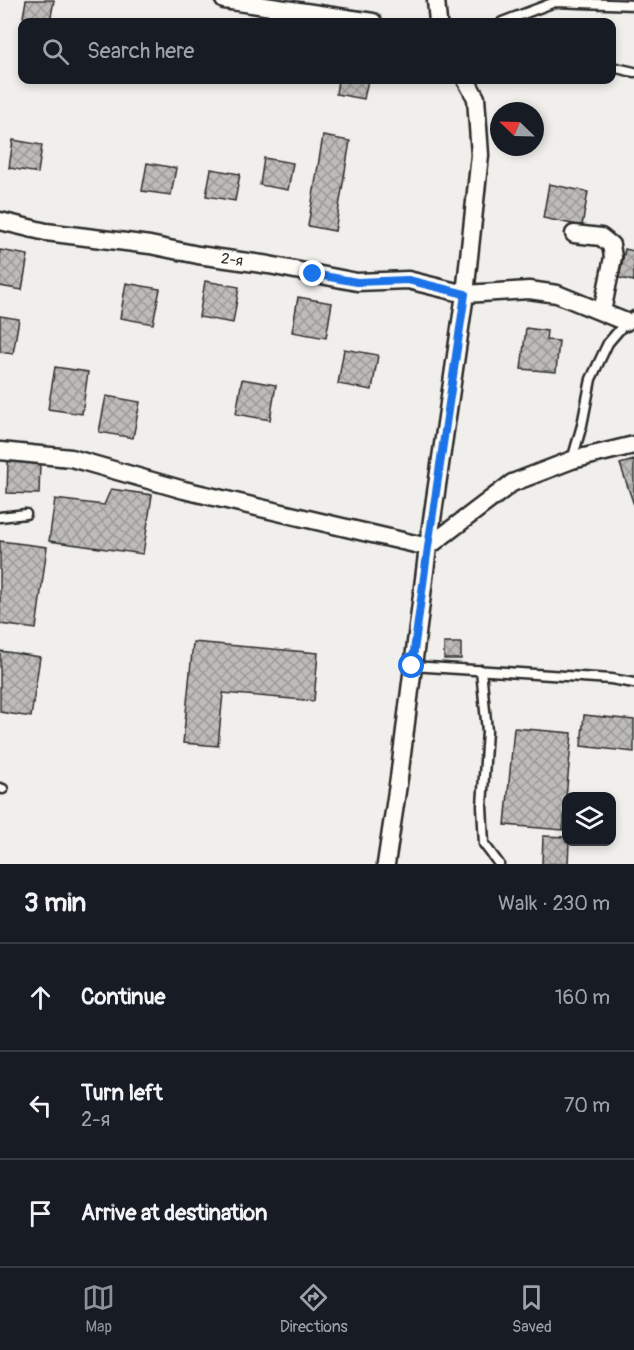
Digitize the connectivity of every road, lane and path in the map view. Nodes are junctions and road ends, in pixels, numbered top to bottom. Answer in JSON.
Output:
{"nodes":[{"id":1,"x":224,"y":0,"type":"edge"},
{"id":2,"x":436,"y":0,"type":"edge"},
{"id":3,"x":634,"y":5,"type":"edge"},
{"id":4,"x":346,"y":18,"type":"edge"},
{"id":5,"x":438,"y":18,"type":"edge"},
{"id":6,"x":513,"y":18,"type":"edge"},
{"id":7,"x":616,"y":68,"type":"edge"},
{"id":8,"x":634,"y":72,"type":"edge"},
{"id":9,"x":468,"y":84,"type":"edge"},
{"id":10,"x":0,"y":221,"type":"edge"},
{"id":11,"x":574,"y":234,"type":"dead end"},
{"id":12,"x":465,"y":294,"type":"junction"},
{"id":13,"x":602,"y":312,"type":"junction"},
{"id":14,"x":630,"y":319,"type":"edge"},
{"id":15,"x":634,"y":445,"type":"edge"},
{"id":16,"x":0,"y":451,"type":"edge"},
{"id":17,"x":572,"y":460,"type":"junction"},
{"id":18,"x":26,"y":514,"type":"dead end"},
{"id":19,"x":0,"y":517,"type":"edge"},
{"id":20,"x":428,"y":547,"type":"junction"},
{"id":21,"x":412,"y":666,"type":"junction"},
{"id":22,"x":481,"y":670,"type":"junction"},
{"id":23,"x":634,"y":683,"type":"edge"},
{"id":24,"x":386,"y":864,"type":"edge"},
{"id":25,"x":499,"y":864,"type":"edge"}],
"edges":[{"from":1,"to":4,"type":"street"},
{"from":2,"to":5,"type":"street"},
{"from":3,"to":6,"type":"lane"},
{"from":7,"to":8,"type":"lane"},
{"from":9,"to":12,"type":"street"},
{"from":10,"to":12,"type":"street","name":"2-я"},
{"from":11,"to":13,"type":"street"},
{"from":12,"to":13,"type":"street","name":"2-я"},
{"from":12,"to":20,"type":"street"},
{"from":13,"to":14,"type":"street","name":"2-я"},
{"from":14,"to":17,"type":"lane"},
{"from":15,"to":17,"type":"street"},
{"from":16,"to":20,"type":"street"},
{"from":17,"to":20,"type":"street"},
{"from":18,"to":19,"type":"lane"},
{"from":20,"to":21,"type":"street"},
{"from":21,"to":22,"type":"lane"},
{"from":21,"to":24,"type":"street"},
{"from":22,"to":23,"type":"lane"},
{"from":22,"to":25,"type":"lane"}]}
